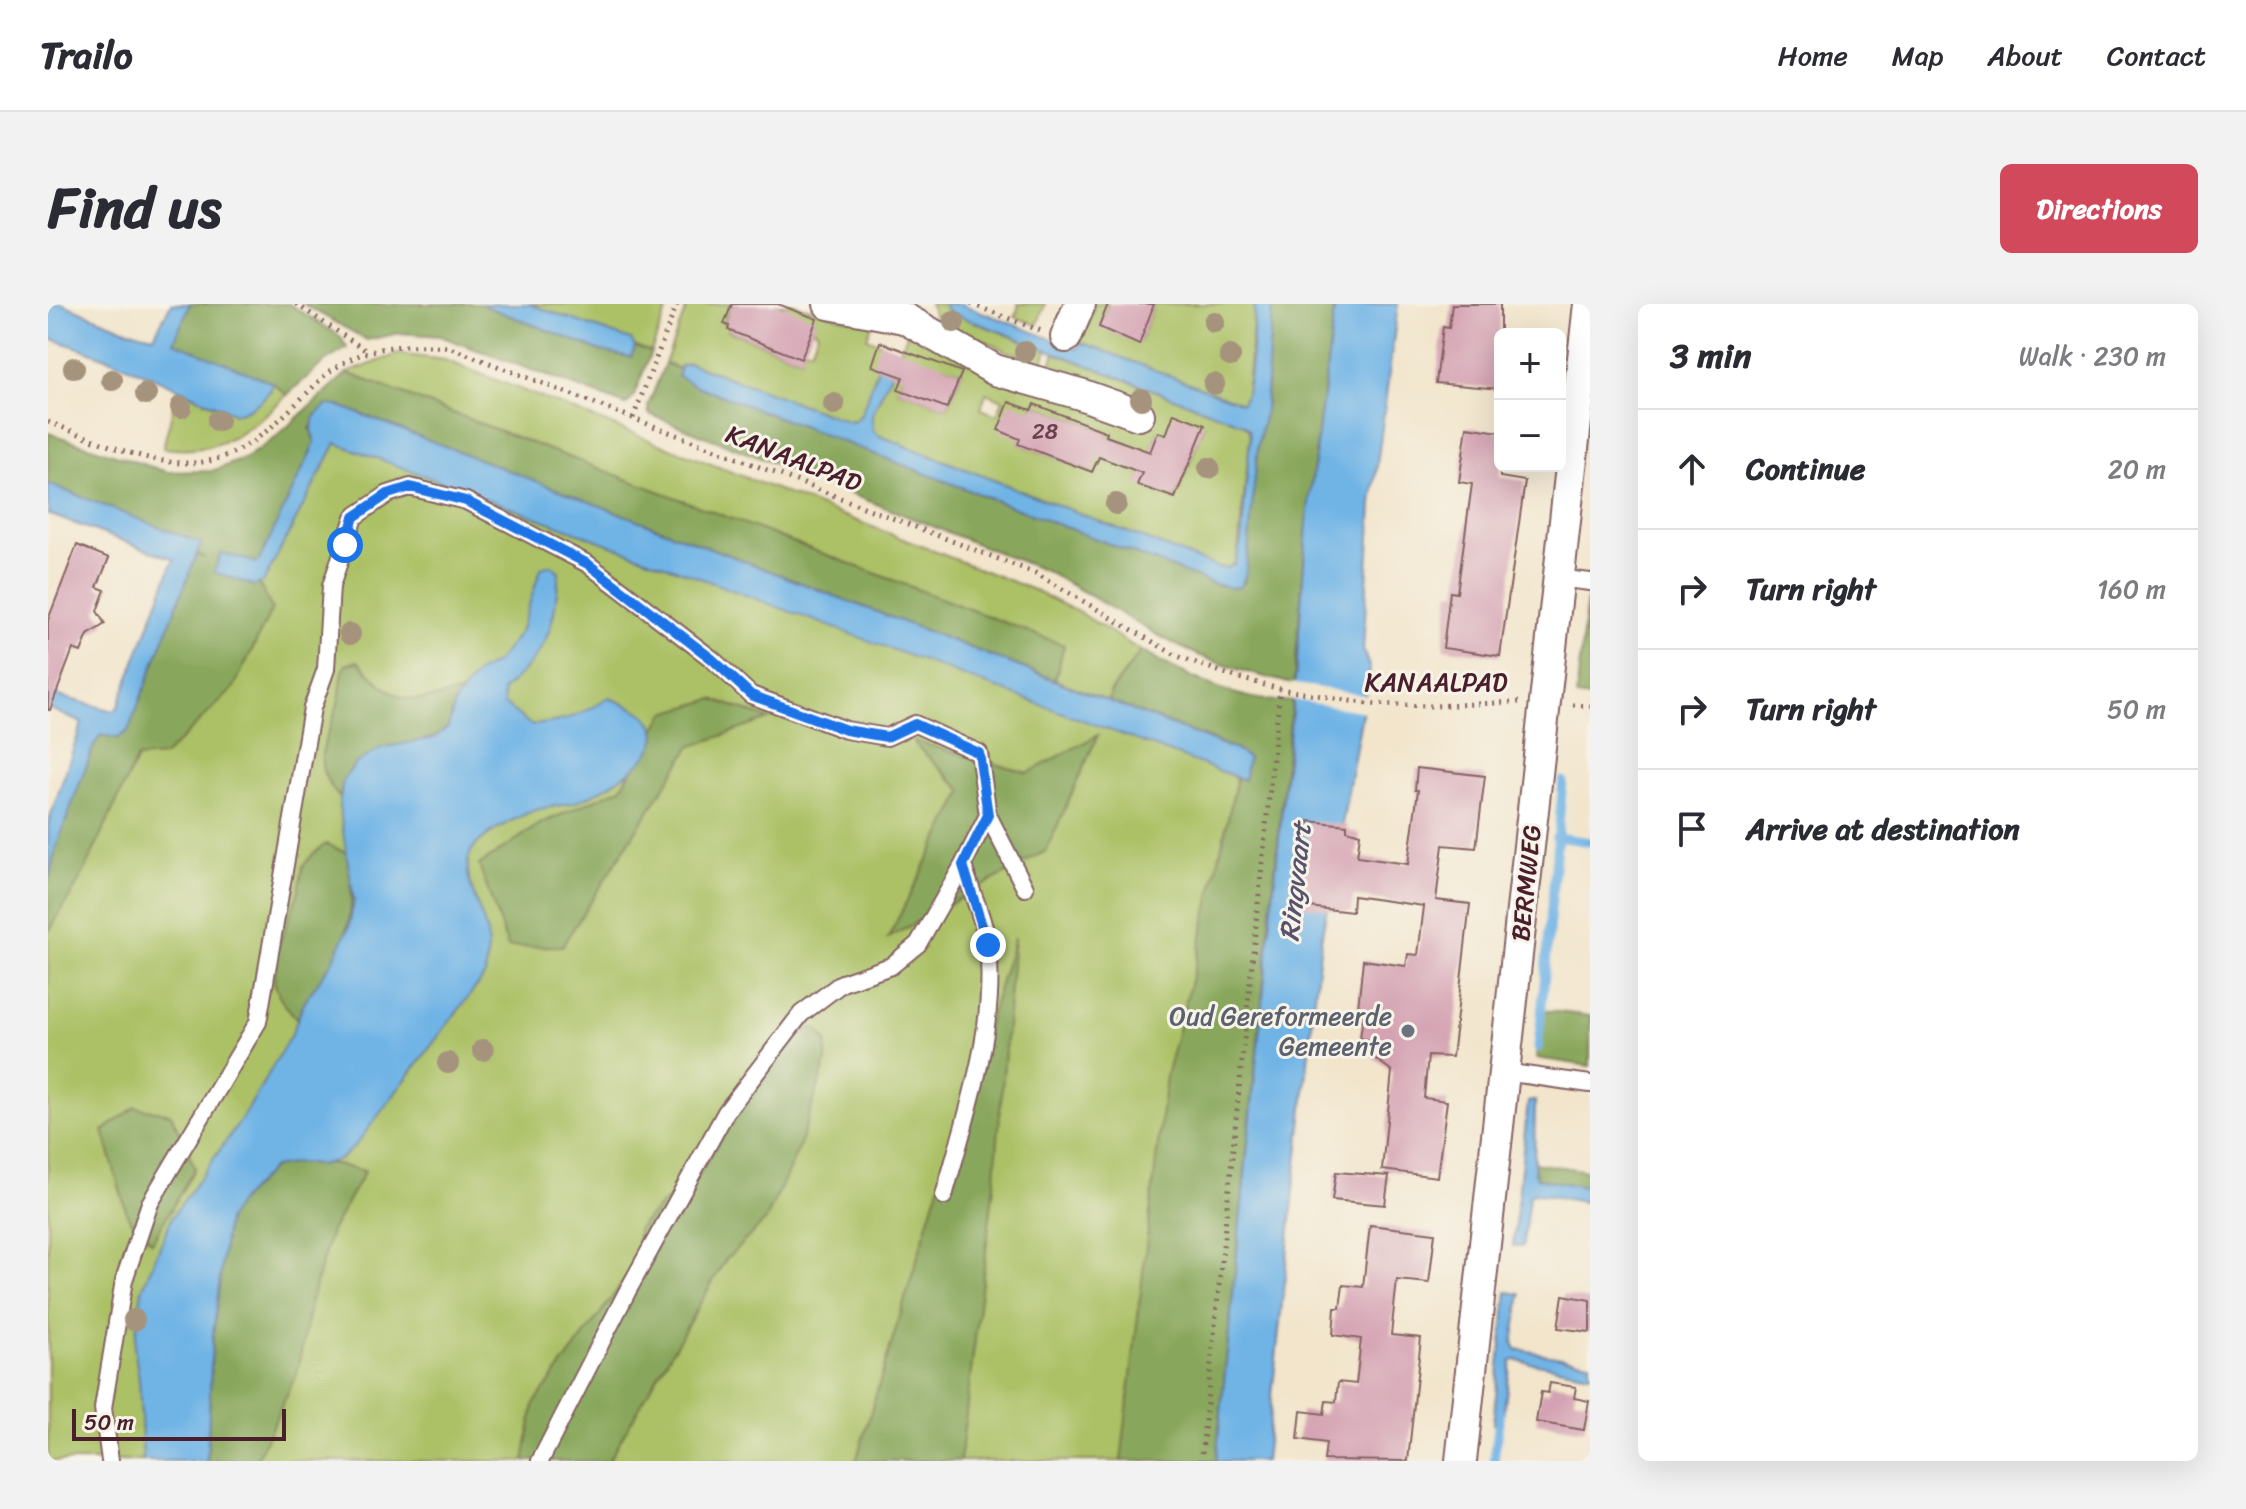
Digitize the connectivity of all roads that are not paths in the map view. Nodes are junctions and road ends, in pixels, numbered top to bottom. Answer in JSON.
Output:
{"nodes":[{"id":1,"x":829,"y":304,"type":"edge"},
{"id":2,"x":1080,"y":304,"type":"edge"},
{"id":3,"x":1589,"y":304,"type":"edge"},
{"id":4,"x":907,"y":311,"type":"edge"},
{"id":5,"x":1056,"y":335,"type":"road end"},
{"id":6,"x":1139,"y":415,"type":"dead end"},
{"id":7,"x":1557,"y":578,"type":"junction"},
{"id":8,"x":1590,"y":582,"type":"edge"},
{"id":9,"x":988,"y":815,"type":"junction"},
{"id":10,"x":963,"y":865,"type":"junction"},
{"id":11,"x":1025,"y":888,"type":"dead end"},
{"id":12,"x":1504,"y":1072,"type":"junction"},
{"id":13,"x":1590,"y":1084,"type":"edge"},
{"id":14,"x":944,"y":1196,"type":"dead end"},
{"id":15,"x":110,"y":1461,"type":"edge"},
{"id":16,"x":540,"y":1461,"type":"edge"},
{"id":17,"x":1461,"y":1461,"type":"edge"}],
"edges":[{"from":1,"to":4,"type":"street"},
{"from":2,"to":5,"type":"street"},
{"from":3,"to":7,"type":"street","name":"BERMWEG"},
{"from":4,"to":6,"type":"street"},
{"from":7,"to":8,"type":"lane"},
{"from":7,"to":12,"type":"street","name":"BERMWEG"},
{"from":9,"to":10,"type":"lane"},
{"from":9,"to":11,"type":"lane"},
{"from":9,"to":15,"type":"lane"},
{"from":10,"to":14,"type":"lane"},
{"from":10,"to":16,"type":"lane"},
{"from":12,"to":13,"type":"lane"},
{"from":12,"to":17,"type":"street","name":"BERMWEG"}]}
